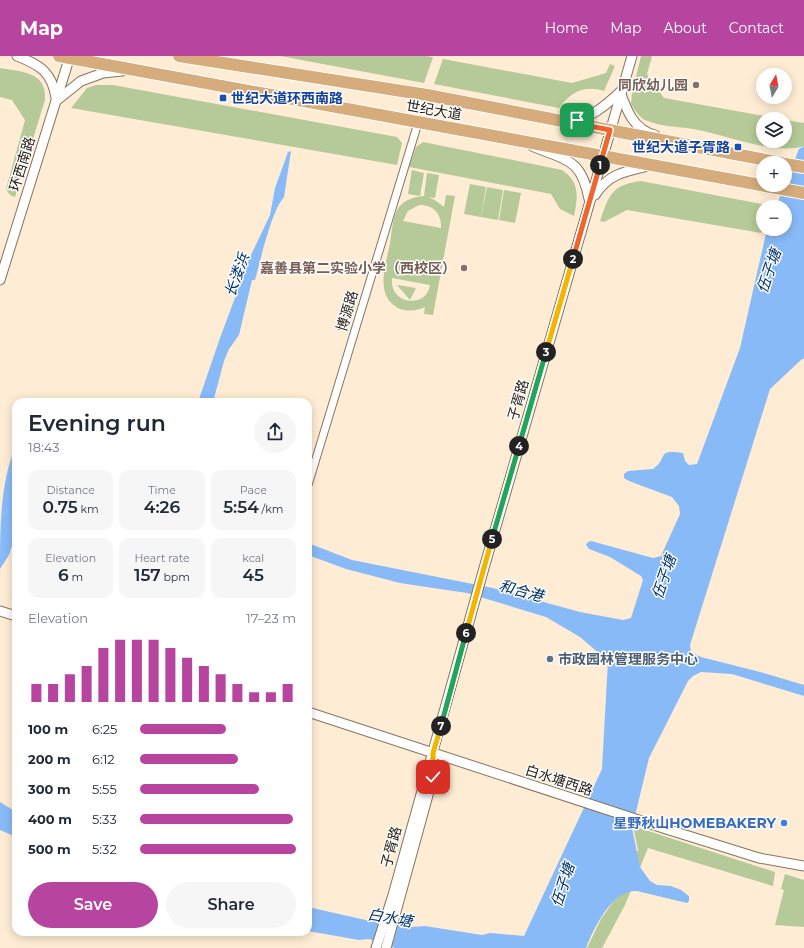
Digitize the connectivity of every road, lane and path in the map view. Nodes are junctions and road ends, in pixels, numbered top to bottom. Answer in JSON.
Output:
{"nodes":[{"id":1,"x":17,"y":56,"type":"edge"},
{"id":2,"x":179,"y":56,"type":"edge"},
{"id":3,"x":632,"y":56,"type":"edge"},
{"id":4,"x":66,"y":57,"type":"edge"},
{"id":5,"x":134,"y":70,"type":"junction"},
{"id":6,"x":620,"y":92,"type":"junction"},
{"id":7,"x":56,"y":101,"type":"junction"},
{"id":8,"x":564,"y":121,"type":"junction"},
{"id":9,"x":418,"y":123,"type":"junction"},
{"id":10,"x":610,"y":130,"type":"junction"},
{"id":11,"x":521,"y":142,"type":"junction"},
{"id":12,"x":683,"y":144,"type":"junction"},
{"id":13,"x":603,"y":157,"type":"junction"},
{"id":14,"x":756,"y":158,"type":"edge"},
{"id":15,"x":650,"y":165,"type":"junction"},
{"id":16,"x":792,"y":165,"type":"edge"},
{"id":17,"x":804,"y":167,"type":"edge"},
{"id":18,"x":804,"y":194,"type":"edge"},
{"id":19,"x":590,"y":202,"type":"junction"},
{"id":20,"x":0,"y":280,"type":"edge"},
{"id":21,"x":312,"y":472,"type":"edge"},
{"id":22,"x":0,"y":611,"type":"edge"},
{"id":23,"x":12,"y":615,"type":"edge"},
{"id":24,"x":312,"y":713,"type":"edge"},
{"id":25,"x":433,"y":753,"type":"junction"},
{"id":26,"x":804,"y":866,"type":"edge"},
{"id":27,"x":390,"y":920,"type":"junction"},
{"id":28,"x":376,"y":947,"type":"edge"},
{"id":29,"x":386,"y":948,"type":"edge"}],
"edges":[{"from":1,"to":7,"type":"street"},
{"from":2,"to":8,"type":"main road","name":"世纪大道"},
{"from":3,"to":6,"type":"street","name":"子胥路"},
{"from":4,"to":5,"type":"main road","name":"世纪大道"},
{"from":4,"to":7,"type":"street","name":"环西南路"},
{"from":5,"to":7,"type":"street"},
{"from":5,"to":9,"type":"main road","name":"世纪大道"},
{"from":6,"to":8,"type":"street"},
{"from":6,"to":10,"type":"street","name":"子胥路"},
{"from":6,"to":12,"type":"street"},
{"from":7,"to":20,"type":"street","name":"环西南路"},
{"from":8,"to":10,"type":"main road","name":"世纪大道"},
{"from":9,"to":11,"type":"main road","name":"世纪大道"},
{"from":9,"to":21,"type":"street","name":"博源路"},
{"from":10,"to":12,"type":"main road","name":"世纪大道"},
{"from":10,"to":13,"type":"street","name":"子胥路"},
{"from":11,"to":13,"type":"main road","name":"世纪大道"},
{"from":11,"to":19,"type":"street"},
{"from":12,"to":14,"type":"main road","name":"世纪大道"},
{"from":13,"to":15,"type":"main road","name":"世纪大道"},
{"from":13,"to":19,"type":"street","name":"子胥路"},
{"from":15,"to":18,"type":"main road","name":"世纪大道"},
{"from":15,"to":19,"type":"street"},
{"from":16,"to":17,"type":"main road"},
{"from":19,"to":25,"type":"street","name":"子胥路"},
{"from":22,"to":23,"type":"street"},
{"from":24,"to":25,"type":"street","name":"白水塘西路"},
{"from":25,"to":26,"type":"street","name":"白水塘西路"},
{"from":25,"to":27,"type":"street","name":"子胥路"},
{"from":27,"to":28,"type":"street","name":"子胥路"},
{"from":27,"to":29,"type":"street","name":"子胥路"}]}
